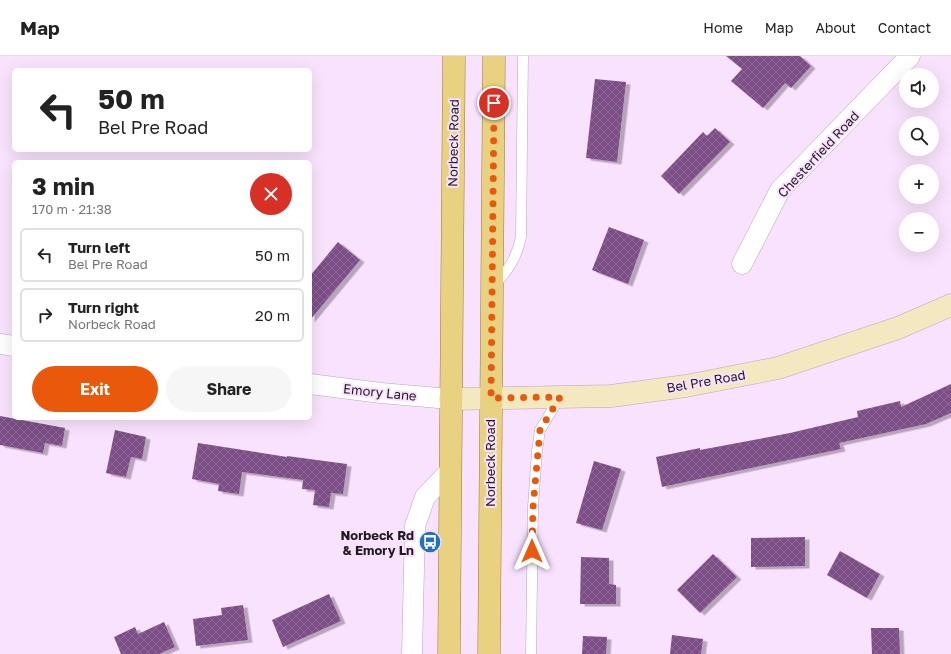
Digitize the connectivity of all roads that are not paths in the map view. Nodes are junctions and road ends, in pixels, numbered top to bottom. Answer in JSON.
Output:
{"nodes":[{"id":1,"x":454,"y":56,"type":"edge"},
{"id":2,"x":494,"y":56,"type":"edge"},
{"id":3,"x":523,"y":56,"type":"edge"},
{"id":4,"x":910,"y":56,"type":"edge"},
{"id":5,"x":742,"y":264,"type":"dead end"},
{"id":6,"x":492,"y":289,"type":"junction"},
{"id":7,"x":951,"y":305,"type":"edge"},
{"id":8,"x":0,"y":344,"type":"edge"},
{"id":9,"x":12,"y":346,"type":"edge"},
{"id":10,"x":312,"y":384,"type":"edge"},
{"id":11,"x":560,"y":397,"type":"junction"},
{"id":12,"x":491,"y":398,"type":"junction"},
{"id":13,"x":450,"y":399,"type":"junction"},
{"id":14,"x":450,"y":471,"type":"junction"},
{"id":15,"x":412,"y":654,"type":"edge"},
{"id":16,"x":449,"y":654,"type":"edge"},
{"id":17,"x":489,"y":654,"type":"edge"},
{"id":18,"x":531,"y":654,"type":"edge"}],
"edges":[{"from":1,"to":13,"type":"main road","name":"Norbeck Road"},
{"from":2,"to":6,"type":"main road","name":"Norbeck Road"},
{"from":3,"to":6,"type":"lane"},
{"from":4,"to":5,"type":"street","name":"Chesterfield Road"},
{"from":6,"to":12,"type":"main road","name":"Norbeck Road"},
{"from":7,"to":11,"type":"main road","name":"Bel Pre Road"},
{"from":8,"to":9,"type":"street"},
{"from":10,"to":13,"type":"street","name":"Emory Lane"},
{"from":11,"to":12,"type":"main road","name":"Bel Pre Road"},
{"from":11,"to":18,"type":"lane"},
{"from":12,"to":13,"type":"main road","name":"Bel Pre Road"},
{"from":12,"to":17,"type":"main road","name":"Norbeck Road"},
{"from":13,"to":14,"type":"main road","name":"Norbeck Road"},
{"from":14,"to":15,"type":"street"},
{"from":14,"to":16,"type":"main road","name":"Norbeck Road"}]}
